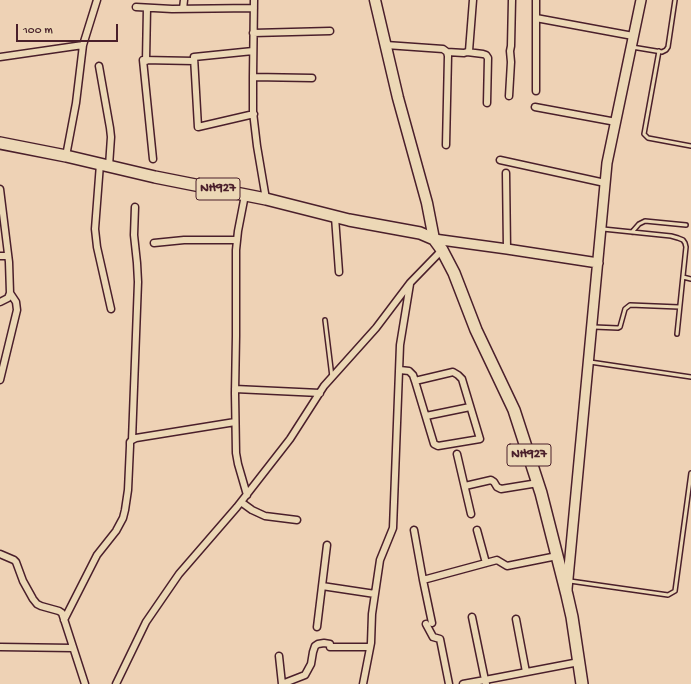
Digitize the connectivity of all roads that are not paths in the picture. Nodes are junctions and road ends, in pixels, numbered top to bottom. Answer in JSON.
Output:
{"nodes":[{"id":1,"x":97,"y":0,"type":"edge"},
{"id":2,"x":184,"y":0,"type":"edge"},
{"id":3,"x":254,"y":0,"type":"edge"},
{"id":4,"x":375,"y":0,"type":"edge"},
{"id":5,"x":473,"y":0,"type":"edge"},
{"id":6,"x":512,"y":0,"type":"edge"},
{"id":7,"x":536,"y":0,"type":"edge"},
{"id":8,"x":641,"y":0,"type":"edge"},
{"id":9,"x":675,"y":0,"type":"edge"},
{"id":10,"x":136,"y":7,"type":"dead end"},
{"id":11,"x":147,"y":8,"type":"junction"},
{"id":12,"x":254,"y":8,"type":"junction"},
{"id":13,"x":183,"y":9,"type":"junction"},
{"id":14,"x":536,"y":18,"type":"junction"},
{"id":15,"x":330,"y":31,"type":"dead end"},
{"id":16,"x":253,"y":33,"type":"junction"},
{"id":17,"x":633,"y":36,"type":"junction"},
{"id":18,"x":83,"y":45,"type":"junction"},
{"id":19,"x":386,"y":45,"type":"junction"},
{"id":20,"x":631,"y":47,"type":"junction"},
{"id":21,"x":253,"y":51,"type":"junction"},
{"id":22,"x":447,"y":52,"type":"junction"},
{"id":23,"x":467,"y":52,"type":"junction"},
{"id":24,"x":659,"y":52,"type":"junction"},
{"id":25,"x":0,"y":57,"type":"edge"},
{"id":26,"x":146,"y":60,"type":"junction"},
{"id":27,"x":194,"y":61,"type":"junction"},
{"id":28,"x":99,"y":66,"type":"dead end"},
{"id":29,"x":253,"y":77,"type":"junction"},
{"id":30,"x":312,"y":78,"type":"dead end"},
{"id":31,"x":536,"y":91,"type":"dead end"},
{"id":32,"x":509,"y":96,"type":"dead end"},
{"id":33,"x":487,"y":103,"type":"dead end"},
{"id":34,"x":535,"y":107,"type":"dead end"},
{"id":35,"x":254,"y":114,"type":"junction"},
{"id":36,"x":616,"y":122,"type":"junction"},
{"id":37,"x":0,"y":143,"type":"edge"},
{"id":38,"x":446,"y":145,"type":"dead end"},
{"id":39,"x":691,"y":146,"type":"edge"},
{"id":40,"x":66,"y":156,"type":"junction"},
{"id":41,"x":152,"y":159,"type":"dead end"},
{"id":42,"x":500,"y":160,"type":"dead end"},
{"id":43,"x":105,"y":165,"type":"junction"},
{"id":44,"x":506,"y":173,"type":"dead end"},
{"id":45,"x":606,"y":183,"type":"junction"},
{"id":46,"x":0,"y":189,"type":"edge"},
{"id":47,"x":245,"y":195,"type":"junction"},
{"id":48,"x":266,"y":199,"type":"junction"},
{"id":49,"x":135,"y":207,"type":"dead end"},
{"id":50,"x":334,"y":216,"type":"junction"},
{"id":51,"x":686,"y":225,"type":"dead end"},
{"id":52,"x":601,"y":229,"type":"junction"},
{"id":53,"x":632,"y":232,"type":"junction"},
{"id":54,"x":434,"y":239,"type":"junction"},
{"id":55,"x":237,"y":240,"type":"junction"},
{"id":56,"x":154,"y":243,"type":"dead end"},
{"id":57,"x":507,"y":249,"type":"junction"},
{"id":58,"x":442,"y":250,"type":"junction"},
{"id":59,"x":0,"y":256,"type":"edge"},
{"id":60,"x":8,"y":256,"type":"junction"},
{"id":61,"x":598,"y":262,"type":"junction"},
{"id":62,"x":339,"y":272,"type":"dead end"},
{"id":63,"x":683,"y":277,"type":"junction"},
{"id":64,"x":691,"y":279,"type":"edge"},
{"id":65,"x":410,"y":282,"type":"junction"},
{"id":66,"x":10,"y":293,"type":"junction"},
{"id":67,"x":0,"y":302,"type":"edge"},
{"id":68,"x":680,"y":307,"type":"junction"},
{"id":69,"x":111,"y":310,"type":"dead end"},
{"id":70,"x":325,"y":320,"type":"dead end"},
{"id":71,"x":592,"y":327,"type":"junction"},
{"id":72,"x":677,"y":334,"type":"dead end"},
{"id":73,"x":588,"y":362,"type":"junction"},
{"id":74,"x":400,"y":370,"type":"junction"},
{"id":75,"x":332,"y":377,"type":"junction"},
{"id":76,"x":691,"y":377,"type":"edge"},
{"id":77,"x":0,"y":380,"type":"edge"},
{"id":78,"x":415,"y":381,"type":"junction"},
{"id":79,"x":235,"y":389,"type":"junction"},
{"id":80,"x":320,"y":393,"type":"junction"},
{"id":81,"x":470,"y":407,"type":"junction"},
{"id":82,"x":426,"y":416,"type":"junction"},
{"id":83,"x":235,"y":422,"type":"junction"},
{"id":84,"x":132,"y":440,"type":"junction"},
{"id":85,"x":457,"y":454,"type":"dead end"},
{"id":86,"x":691,"y":473,"type":"edge"},
{"id":87,"x":538,"y":483,"type":"junction"},
{"id":88,"x":465,"y":486,"type":"junction"},
{"id":89,"x":247,"y":495,"type":"junction"},
{"id":90,"x":242,"y":502,"type":"junction"},
{"id":91,"x":471,"y":514,"type":"dead end"},
{"id":92,"x":297,"y":520,"type":"dead end"},
{"id":93,"x":414,"y":530,"type":"dead end"},
{"id":94,"x":477,"y":530,"type":"dead end"},
{"id":95,"x":328,"y":545,"type":"dead end"},
{"id":96,"x":0,"y":554,"type":"edge"},
{"id":97,"x":557,"y":556,"type":"junction"},
{"id":98,"x":486,"y":563,"type":"junction"},
{"id":99,"x":423,"y":580,"type":"junction"},
{"id":100,"x":568,"y":580,"type":"junction"},
{"id":101,"x":322,"y":586,"type":"junction"},
{"id":102,"x":375,"y":594,"type":"junction"},
{"id":103,"x":567,"y":595,"type":"junction"},
{"id":104,"x":472,"y":616,"type":"dead end"},
{"id":105,"x":516,"y":619,"type":"dead end"},
{"id":106,"x":64,"y":620,"type":"junction"},
{"id":107,"x":317,"y":627,"type":"dead end"},
{"id":108,"x":0,"y":647,"type":"edge"},
{"id":109,"x":370,"y":647,"type":"junction"},
{"id":110,"x":73,"y":648,"type":"junction"},
{"id":111,"x":279,"y":656,"type":"dead end"},
{"id":112,"x":579,"y":662,"type":"junction"},
{"id":113,"x":526,"y":672,"type":"junction"},
{"id":114,"x":485,"y":682,"type":"edge"},
{"id":115,"x":85,"y":684,"type":"edge"},
{"id":116,"x":116,"y":684,"type":"edge"},
{"id":117,"x":282,"y":684,"type":"edge"},
{"id":118,"x":363,"y":684,"type":"edge"},
{"id":119,"x":449,"y":684,"type":"edge"},
{"id":120,"x":463,"y":684,"type":"edge"},
{"id":121,"x":582,"y":684,"type":"edge"}],
"edges":[{"from":1,"to":18,"type":"street"},
{"from":2,"to":13,"type":"street"},
{"from":3,"to":12,"type":"street"},
{"from":4,"to":19,"type":"main road"},
{"from":5,"to":23,"type":"street"},
{"from":6,"to":32,"type":"street"},
{"from":7,"to":14,"type":"street"},
{"from":8,"to":17,"type":"main road"},
{"from":9,"to":24,"type":"lane"},
{"from":10,"to":11,"type":"street"},
{"from":11,"to":13,"type":"street"},
{"from":11,"to":26,"type":"street"},
{"from":12,"to":13,"type":"street"},
{"from":12,"to":16,"type":"street"},
{"from":14,"to":17,"type":"street"},
{"from":14,"to":31,"type":"street"},
{"from":15,"to":16,"type":"street"},
{"from":16,"to":21,"type":"street"},
{"from":17,"to":20,"type":"main road"},
{"from":18,"to":25,"type":"street"},
{"from":18,"to":40,"type":"street"},
{"from":19,"to":22,"type":"street"},
{"from":19,"to":54,"type":"main road"},
{"from":20,"to":24,"type":"lane"},
{"from":20,"to":36,"type":"main road"},
{"from":21,"to":27,"type":"street"},
{"from":21,"to":29,"type":"street"},
{"from":22,"to":23,"type":"street"},
{"from":22,"to":38,"type":"street"},
{"from":23,"to":33,"type":"street"},
{"from":24,"to":39,"type":"lane"},
{"from":26,"to":27,"type":"street"},
{"from":26,"to":41,"type":"street"},
{"from":27,"to":35,"type":"street"},
{"from":28,"to":43,"type":"street"},
{"from":29,"to":30,"type":"street"},
{"from":29,"to":35,"type":"street"},
{"from":34,"to":36,"type":"street"},
{"from":35,"to":48,"type":"street"},
{"from":36,"to":45,"type":"main road"},
{"from":37,"to":40,"type":"highway","number":"NH927"},
{"from":40,"to":43,"type":"highway","number":"NH927"},
{"from":42,"to":45,"type":"street"},
{"from":43,"to":47,"type":"highway","number":"NH927"},
{"from":43,"to":69,"type":"street"},
{"from":44,"to":57,"type":"street"},
{"from":45,"to":52,"type":"main road"},
{"from":46,"to":60,"type":"street"},
{"from":47,"to":48,"type":"highway","number":"NH927"},
{"from":47,"to":55,"type":"street"},
{"from":48,"to":50,"type":"highway","number":"NH927"},
{"from":49,"to":84,"type":"street"},
{"from":50,"to":54,"type":"highway","number":"NH927"},
{"from":50,"to":62,"type":"street"},
{"from":51,"to":53,"type":"lane"},
{"from":52,"to":53,"type":"lane"},
{"from":52,"to":61,"type":"main road"},
{"from":53,"to":63,"type":"lane"},
{"from":54,"to":57,"type":"main road"},
{"from":54,"to":58,"type":"highway","number":"NH927"},
{"from":55,"to":56,"type":"street"},
{"from":55,"to":79,"type":"street"},
{"from":57,"to":61,"type":"main road"},
{"from":58,"to":65,"type":"street"},
{"from":58,"to":87,"type":"highway","number":"NH927"},
{"from":59,"to":60,"type":"street"},
{"from":60,"to":66,"type":"street"},
{"from":61,"to":71,"type":"main road"},
{"from":63,"to":64,"type":"lane"},
{"from":63,"to":68,"type":"lane"},
{"from":65,"to":74,"type":"street"},
{"from":65,"to":75,"type":"street"},
{"from":66,"to":67,"type":"street"},
{"from":66,"to":77,"type":"street"},
{"from":68,"to":71,"type":"lane"},
{"from":68,"to":72,"type":"lane"},
{"from":70,"to":75,"type":"lane"},
{"from":71,"to":73,"type":"main road"},
{"from":73,"to":76,"type":"lane"},
{"from":73,"to":100,"type":"main road"},
{"from":74,"to":78,"type":"street"},
{"from":74,"to":102,"type":"street"},
{"from":75,"to":80,"type":"street"},
{"from":78,"to":81,"type":"street"},
{"from":78,"to":82,"type":"street"},
{"from":79,"to":80,"type":"street"},
{"from":79,"to":83,"type":"street"},
{"from":80,"to":89,"type":"street"},
{"from":81,"to":82,"type":"street"},
{"from":81,"to":82,"type":"street"},
{"from":83,"to":84,"type":"street"},
{"from":83,"to":89,"type":"street"},
{"from":84,"to":106,"type":"street"},
{"from":85,"to":88,"type":"street"},
{"from":86,"to":100,"type":"lane"},
{"from":87,"to":88,"type":"street"},
{"from":87,"to":97,"type":"highway","number":"NH927"},
{"from":88,"to":91,"type":"street"},
{"from":89,"to":90,"type":"street"},
{"from":90,"to":92,"type":"street"},
{"from":90,"to":116,"type":"street"},
{"from":93,"to":99,"type":"street"},
{"from":94,"to":98,"type":"street"},
{"from":95,"to":101,"type":"street"},
{"from":96,"to":106,"type":"street"},
{"from":97,"to":98,"type":"street"},
{"from":97,"to":103,"type":"highway","number":"NH927"},
{"from":98,"to":99,"type":"street"},
{"from":99,"to":119,"type":"street"},
{"from":100,"to":103,"type":"main road"},
{"from":101,"to":102,"type":"street"},
{"from":101,"to":107,"type":"street"},
{"from":102,"to":109,"type":"street"},
{"from":103,"to":112,"type":"highway","number":"NH927"},
{"from":104,"to":114,"type":"street"},
{"from":105,"to":113,"type":"street"},
{"from":106,"to":110,"type":"street"},
{"from":108,"to":110,"type":"street"},
{"from":109,"to":117,"type":"street"},
{"from":109,"to":118,"type":"street"},
{"from":110,"to":115,"type":"street"},
{"from":111,"to":117,"type":"street"},
{"from":112,"to":113,"type":"street"},
{"from":112,"to":121,"type":"highway","number":"NH927"},
{"from":113,"to":114,"type":"street"},
{"from":114,"to":120,"type":"street"}]}
